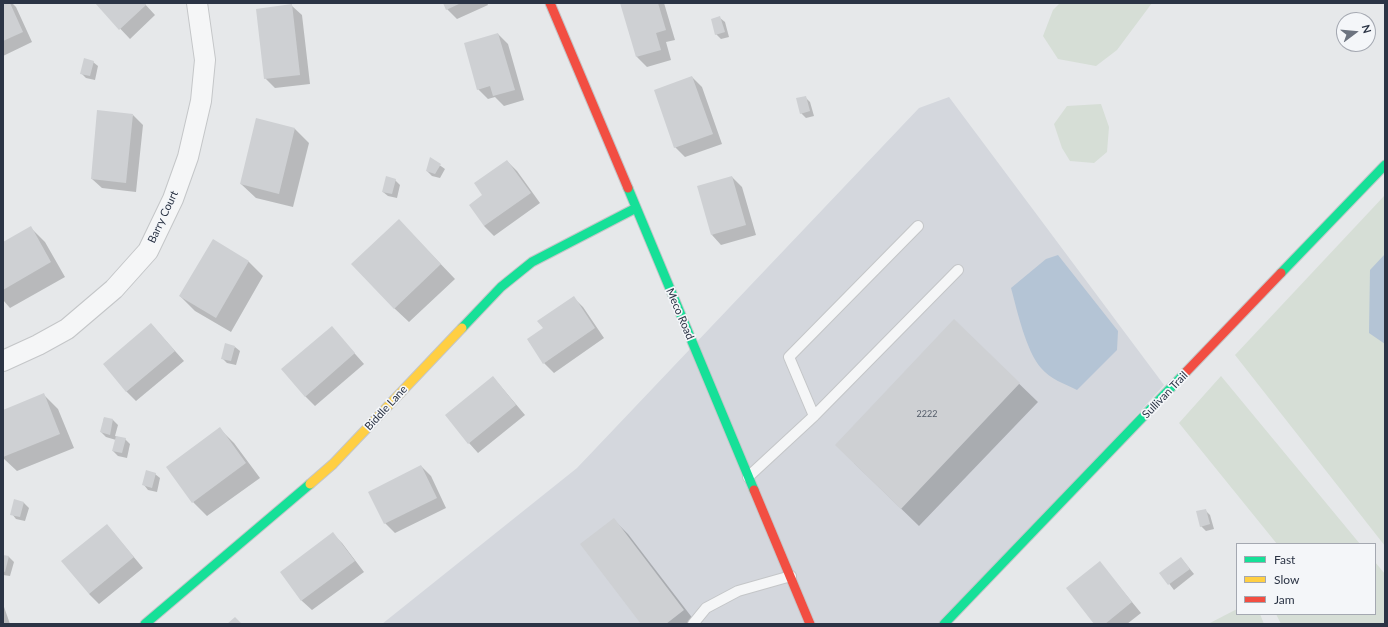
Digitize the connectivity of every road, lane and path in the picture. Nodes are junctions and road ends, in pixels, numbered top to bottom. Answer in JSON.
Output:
{"nodes":[{"id":1,"x":197,"y":3,"type":"edge"},
{"id":2,"x":550,"y":3,"type":"edge"},
{"id":3,"x":1385,"y":165,"type":"edge"},
{"id":4,"x":636,"y":208,"type":"junction"},
{"id":5,"x":918,"y":226,"type":"dead end"},
{"id":6,"x":958,"y":270,"type":"dead end"},
{"id":7,"x":3,"y":361,"type":"edge"},
{"id":8,"x":814,"y":416,"type":"junction"},
{"id":9,"x":748,"y":477,"type":"junction"},
{"id":10,"x":790,"y":576,"type":"junction"},
{"id":11,"x":145,"y":624,"type":"edge"},
{"id":12,"x":693,"y":624,"type":"edge"},
{"id":13,"x":810,"y":624,"type":"edge"},
{"id":14,"x":944,"y":624,"type":"edge"}],
"edges":[{"from":1,"to":7,"type":"street","name":"Barry Court"},
{"from":2,"to":4,"type":"street","name":"Meco Road"},
{"from":3,"to":14,"type":"street","name":"Sullivan Trail"},
{"from":4,"to":9,"type":"street","name":"Meco Road"},
{"from":4,"to":11,"type":"street","name":"Biddle Lane"},
{"from":5,"to":8,"type":"lane"},
{"from":6,"to":8,"type":"lane"},
{"from":8,"to":9,"type":"lane"},
{"from":9,"to":10,"type":"street","name":"Meco Road"},
{"from":10,"to":12,"type":"lane"},
{"from":10,"to":13,"type":"street","name":"Meco Road"}]}
